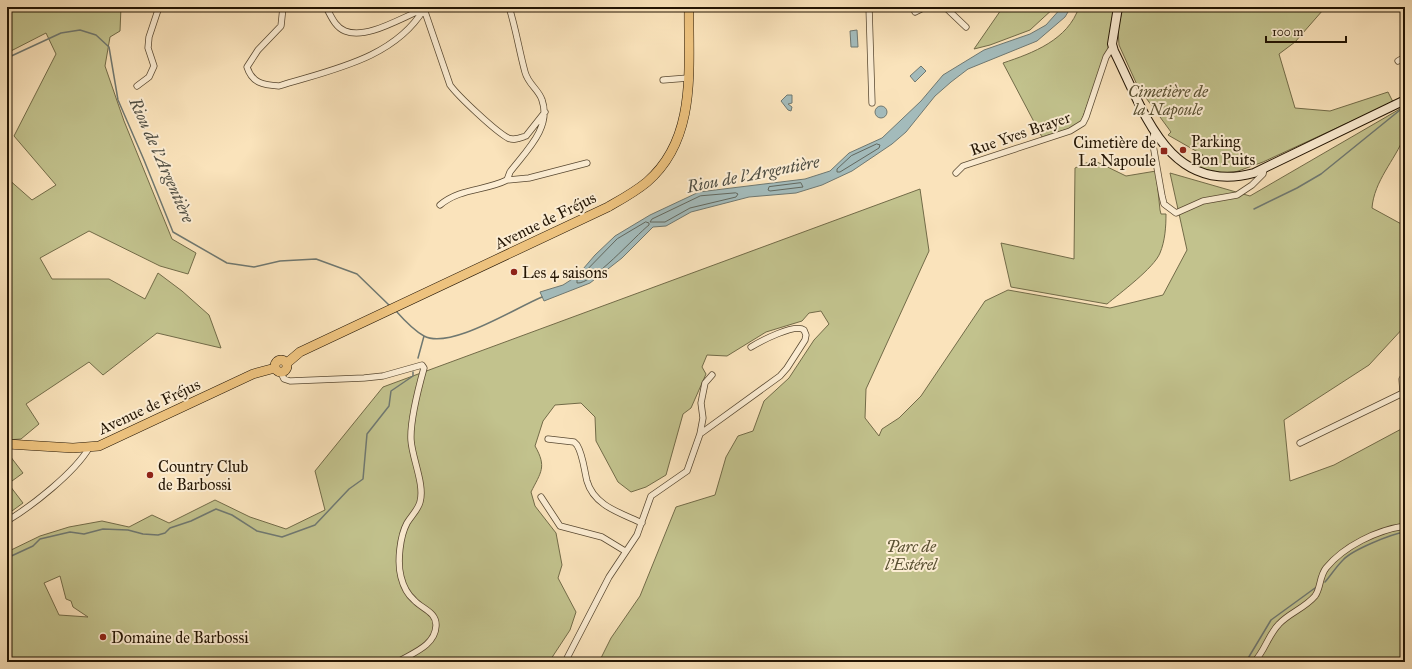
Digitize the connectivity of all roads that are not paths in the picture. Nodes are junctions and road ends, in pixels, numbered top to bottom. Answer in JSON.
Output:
{"nodes":[{"id":1,"x":159,"y":7,"type":"edge"},
{"id":2,"x":283,"y":7,"type":"edge"},
{"id":3,"x":326,"y":7,"type":"edge"},
{"id":4,"x":509,"y":7,"type":"edge"},
{"id":5,"x":689,"y":7,"type":"edge"},
{"id":6,"x":869,"y":7,"type":"edge"},
{"id":7,"x":925,"y":7,"type":"edge"},
{"id":8,"x":945,"y":7,"type":"edge"},
{"id":9,"x":1118,"y":7,"type":"edge"},
{"id":10,"x":1357,"y":7,"type":"edge"},
{"id":11,"x":424,"y":8,"type":"edge"},
{"id":12,"x":1405,"y":8,"type":"edge"},
{"id":13,"x":915,"y":12,"type":"dead end"},
{"id":14,"x":966,"y":27,"type":"dead end"},
{"id":15,"x":1112,"y":46,"type":"junction"},
{"id":16,"x":1405,"y":58,"type":"edge"},
{"id":17,"x":1398,"y":61,"type":"dead end"},
{"id":18,"x":688,"y":78,"type":"junction"},
{"id":19,"x":663,"y":80,"type":"dead end"},
{"id":20,"x":137,"y":86,"type":"dead end"},
{"id":21,"x":1405,"y":100,"type":"edge"},
{"id":22,"x":872,"y":103,"type":"dead end"},
{"id":23,"x":545,"y":112,"type":"junction"},
{"id":24,"x":1070,"y":131,"type":"junction"},
{"id":25,"x":1155,"y":132,"type":"junction"},
{"id":26,"x":1070,"y":138,"type":"dead end"},
{"id":27,"x":587,"y":163,"type":"dead end"},
{"id":28,"x":1264,"y":169,"type":"junction"},
{"id":29,"x":956,"y":173,"type":"dead end"},
{"id":30,"x":507,"y":180,"type":"junction"},
{"id":31,"x":440,"y":206,"type":"dead end"},
{"id":32,"x":751,"y":347,"type":"dead end"},
{"id":33,"x":278,"y":370,"type":"junction"},
{"id":34,"x":712,"y":375,"type":"dead end"},
{"id":35,"x":1405,"y":375,"type":"edge"},
{"id":36,"x":1404,"y":393,"type":"edge"},
{"id":37,"x":700,"y":434,"type":"junction"},
{"id":38,"x":548,"y":439,"type":"dead end"},
{"id":39,"x":1300,"y":443,"type":"dead end"},
{"id":40,"x":7,"y":444,"type":"edge"},
{"id":41,"x":88,"y":448,"type":"junction"},
{"id":42,"x":541,"y":497,"type":"dead end"},
{"id":43,"x":7,"y":520,"type":"edge"},
{"id":44,"x":642,"y":523,"type":"junction"},
{"id":45,"x":1405,"y":526,"type":"edge"},
{"id":46,"x":625,"y":551,"type":"junction"},
{"id":47,"x":398,"y":662,"type":"edge"},
{"id":48,"x":565,"y":662,"type":"edge"},
{"id":49,"x":1254,"y":662,"type":"edge"}],
"edges":[{"from":1,"to":20,"type":"street"},
{"from":2,"to":11,"type":"street"},
{"from":3,"to":11,"type":"street"},
{"from":4,"to":23,"type":"street"},
{"from":5,"to":18,"type":"main road","name":"Avenue de Fréjus"},
{"from":6,"to":22,"type":"street"},
{"from":7,"to":13,"type":"street"},
{"from":8,"to":14,"type":"street"},
{"from":9,"to":15,"type":"main road"},
{"from":10,"to":12,"type":"street"},
{"from":11,"to":23,"type":"street"},
{"from":15,"to":24,"type":"street","name":"Rue Yves Brayer"},
{"from":15,"to":25,"type":"main road"},
{"from":16,"to":17,"type":"street"},
{"from":18,"to":19,"type":"street"},
{"from":18,"to":33,"type":"main road","name":"Avenue de Fréjus"},
{"from":21,"to":28,"type":"main road"},
{"from":23,"to":30,"type":"street"},
{"from":24,"to":26,"type":"street"},
{"from":24,"to":29,"type":"street","name":"Rue Yves Brayer"},
{"from":25,"to":28,"type":"main road"},
{"from":25,"to":28,"type":"street"},
{"from":27,"to":30,"type":"street"},
{"from":30,"to":31,"type":"street"},
{"from":32,"to":37,"type":"street"},
{"from":33,"to":41,"type":"main road","name":"Avenue de Fréjus"},
{"from":33,"to":47,"type":"street"},
{"from":34,"to":37,"type":"street"},
{"from":35,"to":36,"type":"street"},
{"from":36,"to":39,"type":"street"},
{"from":37,"to":44,"type":"street"},
{"from":38,"to":44,"type":"street"},
{"from":40,"to":41,"type":"main road","name":"Avenue de Fréjus"},
{"from":41,"to":43,"type":"street"},
{"from":42,"to":46,"type":"street"},
{"from":44,"to":46,"type":"street"},
{"from":45,"to":49,"type":"street"},
{"from":46,"to":48,"type":"street"}]}
